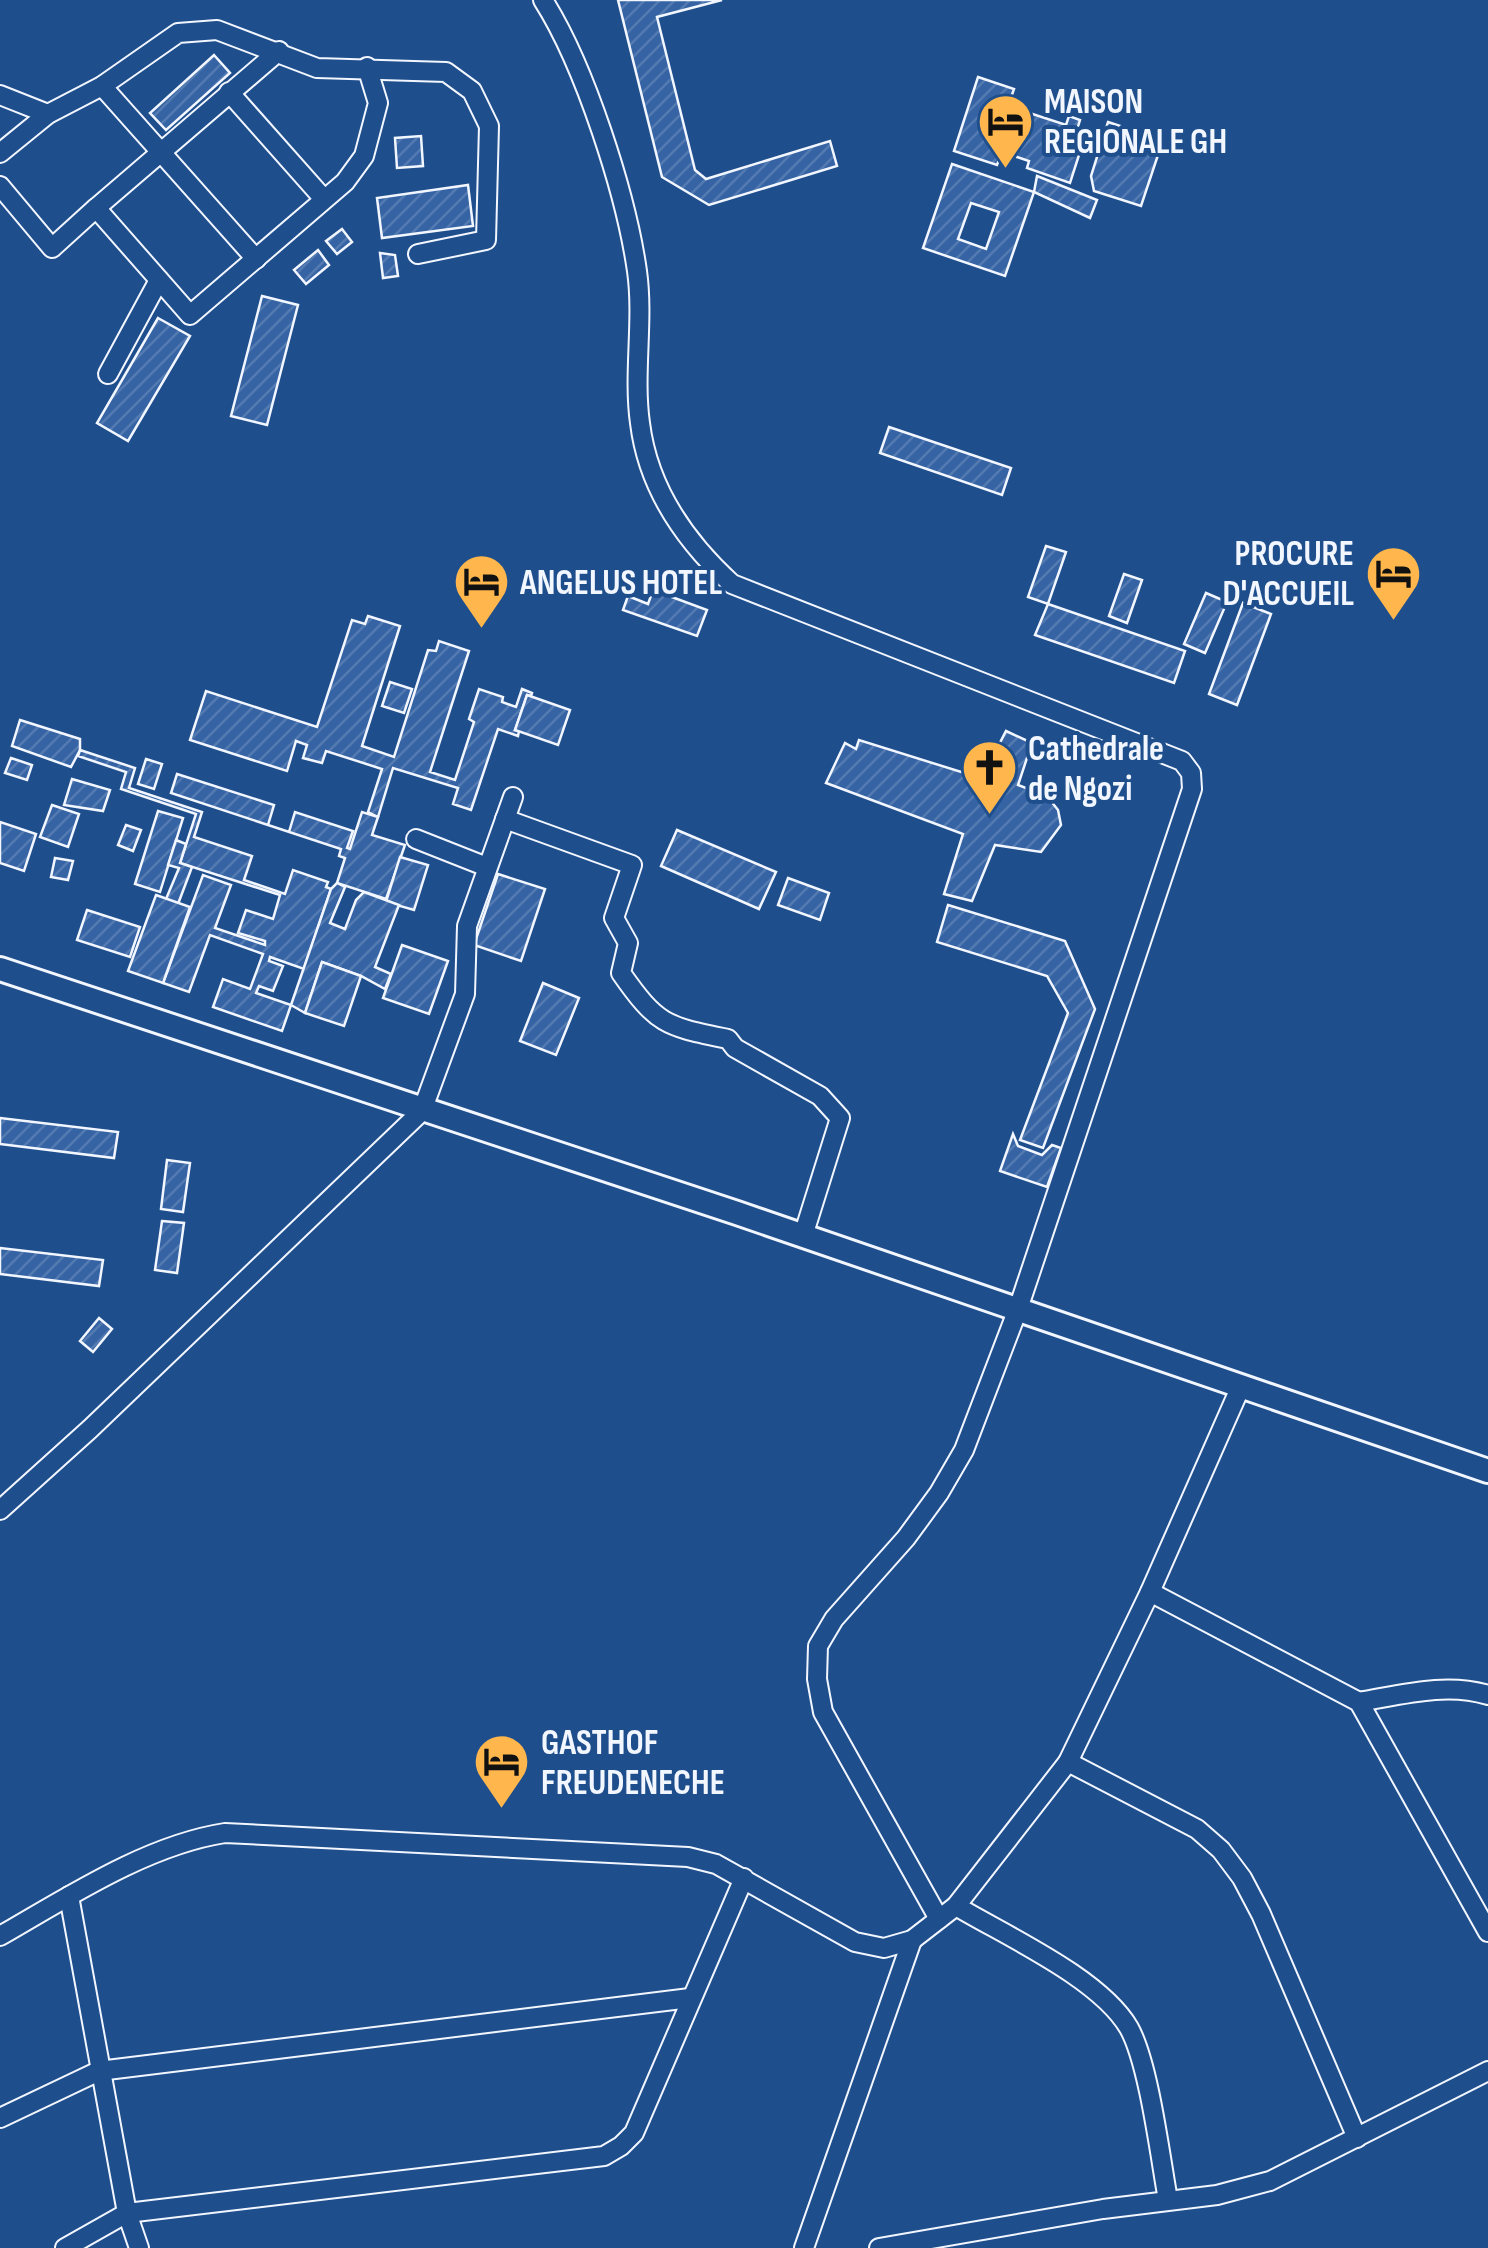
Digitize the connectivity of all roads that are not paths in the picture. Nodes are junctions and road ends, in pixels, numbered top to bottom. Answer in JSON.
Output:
{"nodes":[{"id":1,"x":543,"y":0,"type":"edge"},
{"id":2,"x":279,"y":51,"type":"junction"},
{"id":3,"x":367,"y":67,"type":"junction"},
{"id":4,"x":102,"y":86,"type":"junction"},
{"id":5,"x":229,"y":92,"type":"junction"},
{"id":6,"x":0,"y":95,"type":"edge"},
{"id":7,"x":48,"y":114,"type":"junction"},
{"id":8,"x":161,"y":151,"type":"junction"},
{"id":9,"x":0,"y":153,"type":"edge"},
{"id":10,"x":0,"y":186,"type":"edge"},
{"id":11,"x":323,"y":198,"type":"junction"},
{"id":12,"x":96,"y":208,"type":"junction"},
{"id":13,"x":418,"y":254,"type":"dead end"},
{"id":14,"x":256,"y":258,"type":"junction"},
{"id":15,"x":159,"y":280,"type":"junction"},
{"id":16,"x":108,"y":374,"type":"dead end"},
{"id":17,"x":513,"y":797,"type":"dead end"},
{"id":18,"x":505,"y":819,"type":"junction"},
{"id":19,"x":416,"y":839,"type":"dead end"},
{"id":20,"x":487,"y":867,"type":"junction"},
{"id":21,"x":0,"y":969,"type":"edge"},
{"id":22,"x":422,"y":1111,"type":"junction"},
{"id":23,"x":803,"y":1236,"type":"junction"},
{"id":24,"x":1018,"y":1310,"type":"junction"},
{"id":25,"x":1241,"y":1386,"type":"junction"},
{"id":26,"x":1488,"y":1471,"type":"edge"},
{"id":27,"x":0,"y":1510,"type":"edge"},
{"id":28,"x":1150,"y":1592,"type":"junction"},
{"id":29,"x":1488,"y":1694,"type":"edge"},
{"id":30,"x":1359,"y":1702,"type":"junction"},
{"id":31,"x":1068,"y":1762,"type":"junction"},
{"id":32,"x":744,"y":1878,"type":"junction"},
{"id":33,"x":68,"y":1896,"type":"junction"},
{"id":34,"x":956,"y":1906,"type":"junction"},
{"id":35,"x":939,"y":1918,"type":"junction"},
{"id":36,"x":1488,"y":1932,"type":"edge"},
{"id":37,"x":0,"y":1936,"type":"edge"},
{"id":38,"x":912,"y":1940,"type":"junction"},
{"id":39,"x":690,"y":1998,"type":"junction"},
{"id":40,"x":99,"y":2070,"type":"junction"},
{"id":41,"x":1488,"y":2071,"type":"edge"},
{"id":42,"x":0,"y":2118,"type":"edge"},
{"id":43,"x":1357,"y":2138,"type":"junction"},
{"id":44,"x":1168,"y":2200,"type":"junction"},
{"id":45,"x":127,"y":2213,"type":"junction"},
{"id":46,"x":963,"y":2242,"type":"edge"},
{"id":47,"x":65,"y":2248,"type":"edge"},
{"id":48,"x":139,"y":2248,"type":"edge"},
{"id":49,"x":804,"y":2248,"type":"edge"},
{"id":50,"x":878,"y":2248,"type":"edge"}],
"edges":[{"from":1,"to":24,"type":"street"},
{"from":2,"to":3,"type":"street"},
{"from":2,"to":4,"type":"street"},
{"from":2,"to":5,"type":"street"},
{"from":3,"to":11,"type":"street"},
{"from":3,"to":13,"type":"street"},
{"from":4,"to":7,"type":"street"},
{"from":4,"to":8,"type":"street"},
{"from":5,"to":8,"type":"street"},
{"from":5,"to":11,"type":"street"},
{"from":6,"to":7,"type":"street"},
{"from":7,"to":9,"type":"street"},
{"from":8,"to":12,"type":"street"},
{"from":8,"to":14,"type":"street"},
{"from":10,"to":12,"type":"street"},
{"from":11,"to":14,"type":"street"},
{"from":12,"to":15,"type":"street"},
{"from":14,"to":15,"type":"street"},
{"from":15,"to":16,"type":"street"},
{"from":17,"to":18,"type":"street"},
{"from":18,"to":20,"type":"street"},
{"from":18,"to":23,"type":"street"},
{"from":19,"to":20,"type":"street"},
{"from":20,"to":22,"type":"street"},
{"from":21,"to":22,"type":"street"},
{"from":22,"to":23,"type":"street"},
{"from":22,"to":27,"type":"street"},
{"from":23,"to":24,"type":"street"},
{"from":24,"to":25,"type":"street"},
{"from":24,"to":35,"type":"street"},
{"from":25,"to":26,"type":"street"},
{"from":25,"to":28,"type":"street"},
{"from":28,"to":30,"type":"street"},
{"from":28,"to":31,"type":"street"},
{"from":29,"to":30,"type":"street"},
{"from":30,"to":36,"type":"street"},
{"from":31,"to":34,"type":"street"},
{"from":31,"to":43,"type":"street"},
{"from":32,"to":33,"type":"street"},
{"from":32,"to":38,"type":"street"},
{"from":32,"to":39,"type":"street"},
{"from":33,"to":37,"type":"street"},
{"from":33,"to":40,"type":"street"},
{"from":34,"to":35,"type":"street"},
{"from":34,"to":44,"type":"street"},
{"from":35,"to":38,"type":"street"},
{"from":38,"to":49,"type":"street"},
{"from":39,"to":40,"type":"street"},
{"from":39,"to":45,"type":"street"},
{"from":40,"to":42,"type":"street"},
{"from":40,"to":45,"type":"street"},
{"from":41,"to":43,"type":"street"},
{"from":43,"to":44,"type":"street"},
{"from":44,"to":46,"type":"street"},
{"from":45,"to":47,"type":"street"},
{"from":45,"to":48,"type":"street"},
{"from":46,"to":50,"type":"street"}]}
